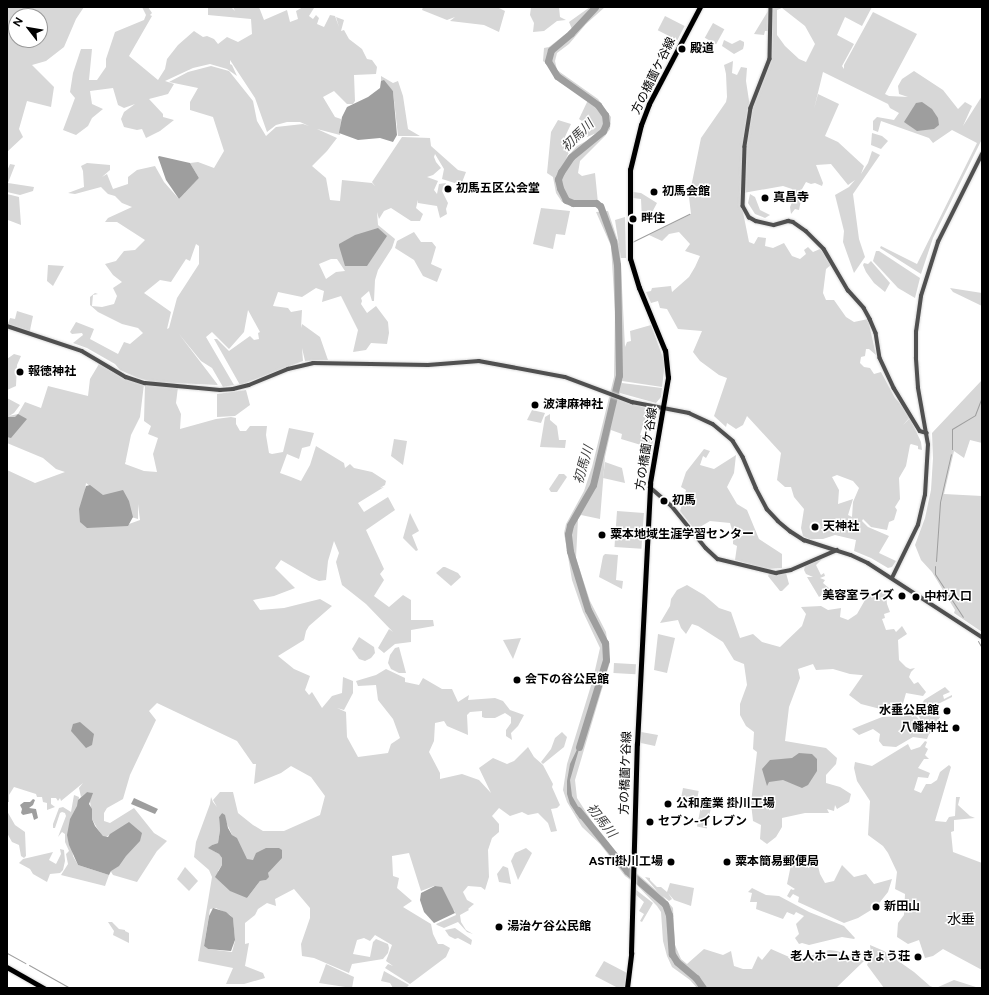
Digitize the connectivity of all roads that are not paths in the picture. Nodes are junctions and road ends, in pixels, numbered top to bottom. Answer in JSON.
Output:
{"nodes":[{"id":1,"x":700,"y":7,"type":"edge"},
{"id":2,"x":771,"y":7,"type":"edge"},
{"id":3,"x":982,"y":154,"type":"edge"},
{"id":4,"x":7,"y":326,"type":"edge"},
{"id":5,"x":664,"y":407,"type":"junction"},
{"id":6,"x":927,"y":433,"type":"junction"},
{"id":7,"x":650,"y":487,"type":"junction"},
{"id":8,"x":837,"y":550,"type":"junction"},
{"id":9,"x":892,"y":578,"type":"junction"},
{"id":10,"x":982,"y":637,"type":"edge"},
{"id":11,"x":7,"y":967,"type":"edge"},
{"id":12,"x":44,"y":988,"type":"edge"},
{"id":13,"x":627,"y":988,"type":"edge"}],
"edges":[{"from":1,"to":5,"type":"main road","name":"方の橋薗ケ谷線"},
{"from":2,"to":6,"type":"street"},
{"from":3,"to":6,"type":"street"},
{"from":4,"to":5,"type":"street"},
{"from":5,"to":7,"type":"main road","name":"方の橋薗ケ谷線"},
{"from":5,"to":8,"type":"street"},
{"from":6,"to":9,"type":"street"},
{"from":7,"to":8,"type":"street"},
{"from":7,"to":13,"type":"main road","name":"方の橋薗ケ谷線"},
{"from":8,"to":9,"type":"street"},
{"from":9,"to":10,"type":"street"},
{"from":11,"to":12,"type":"main road"}]}
